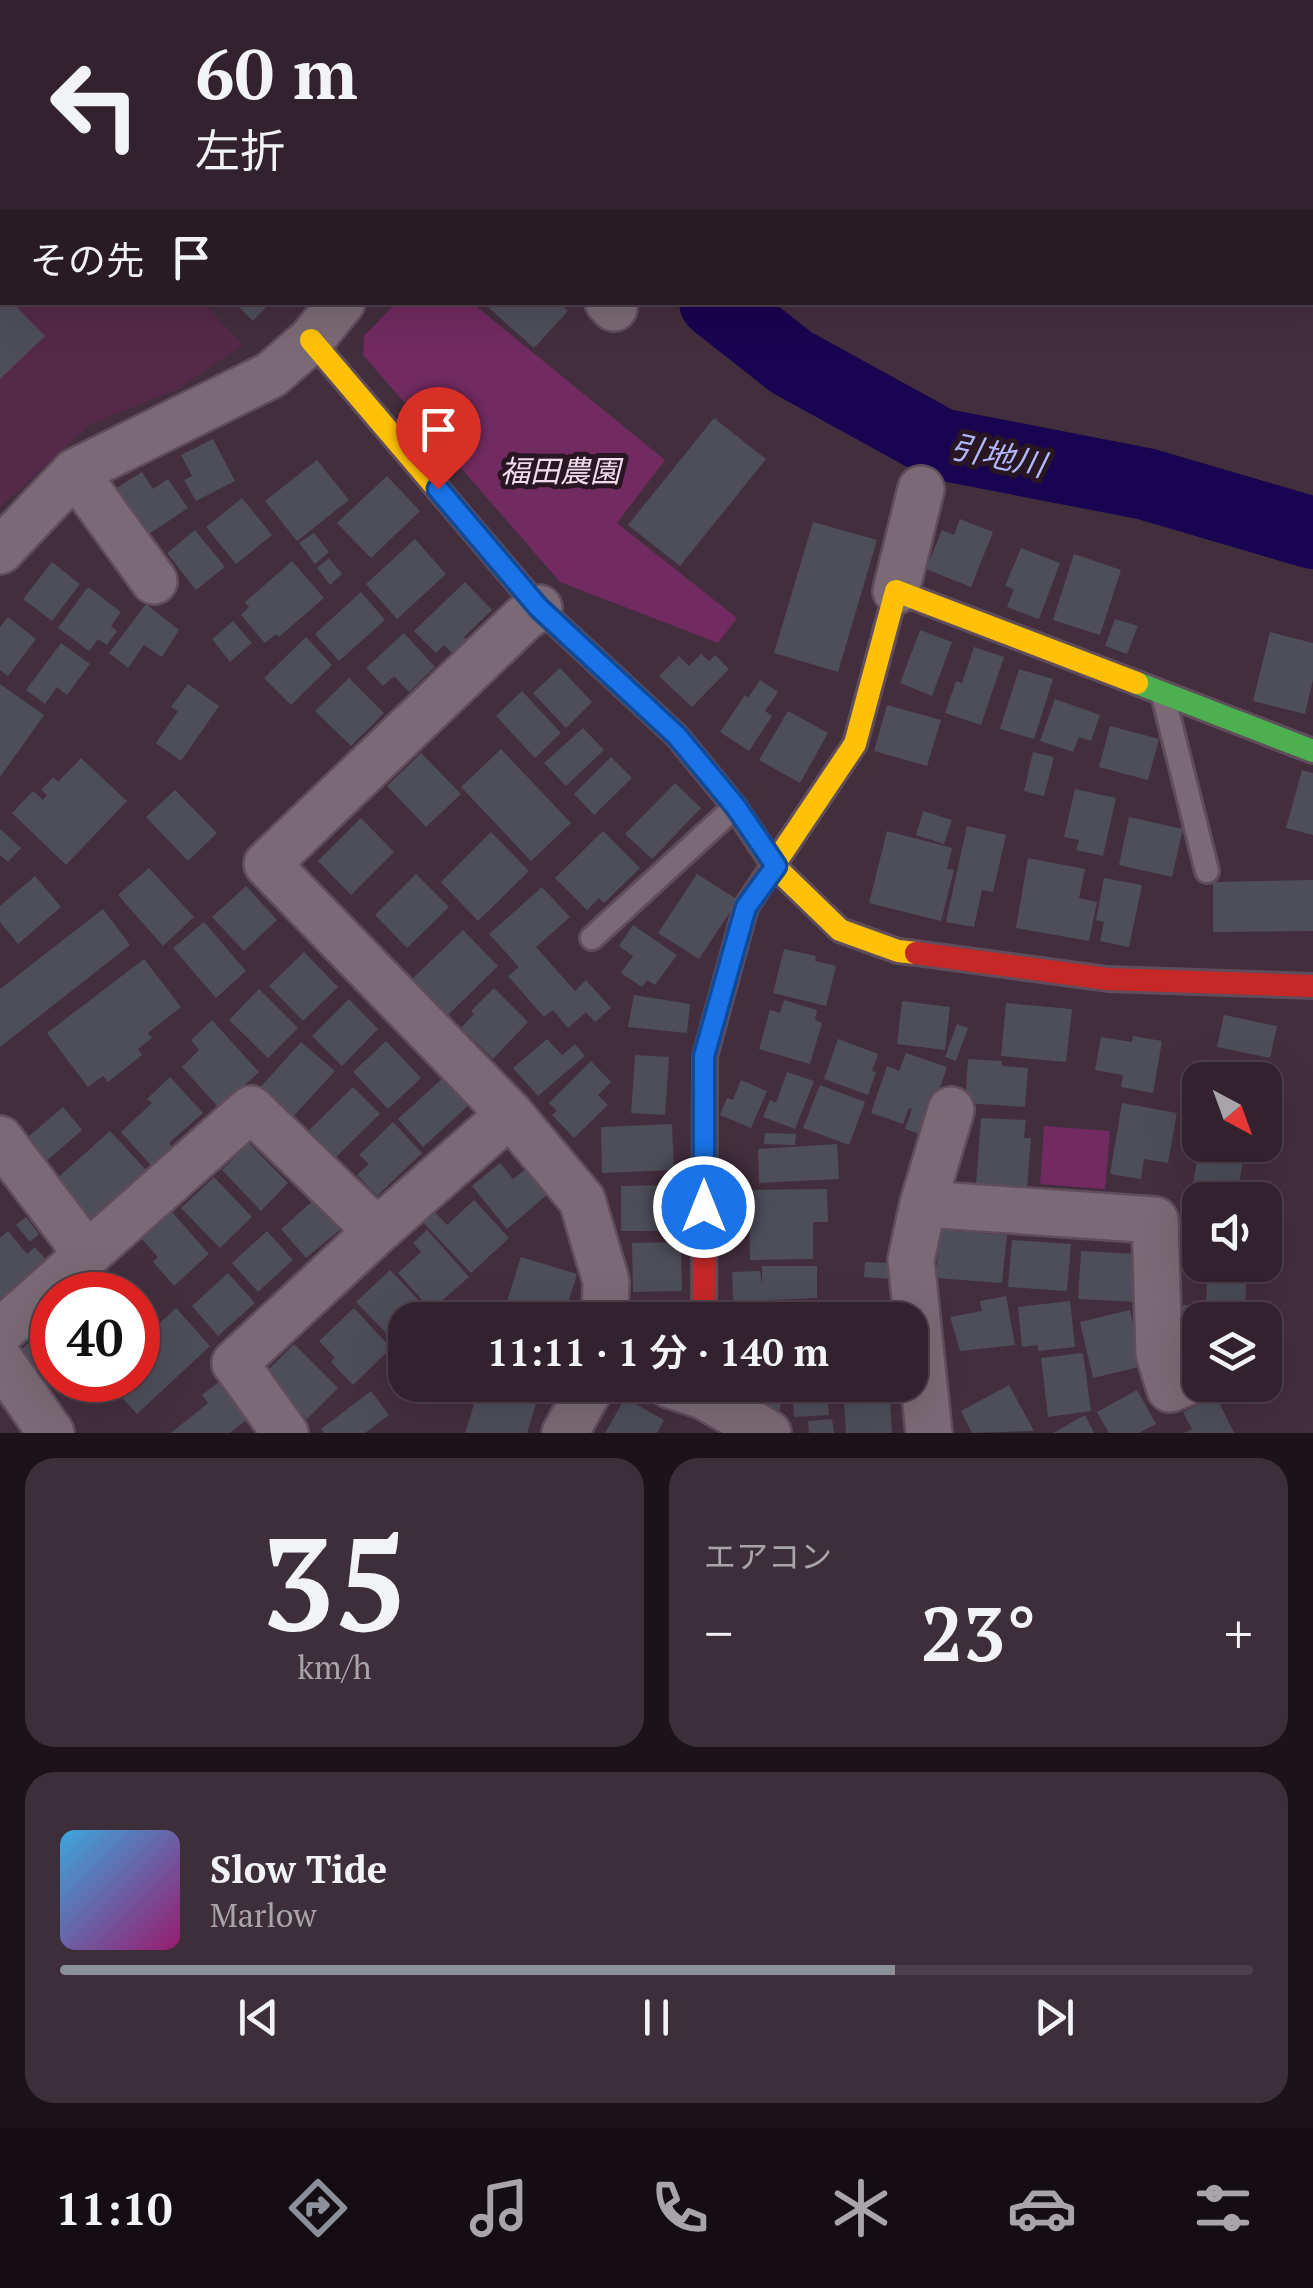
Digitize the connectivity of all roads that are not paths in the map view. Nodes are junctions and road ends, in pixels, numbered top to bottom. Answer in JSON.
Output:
{"nodes":[{"id":1,"x":340,"y":305,"type":"edge"},
{"id":2,"x":311,"y":340,"type":"junction"},
{"id":3,"x":75,"y":472,"type":"junction"},
{"id":4,"x":921,"y":489,"type":"dead end"},
{"id":5,"x":0,"y":551,"type":"edge"},
{"id":6,"x":154,"y":581,"type":"dead end"},
{"id":7,"x":896,"y":590,"type":"junction"},
{"id":8,"x":539,"y":608,"type":"junction"},
{"id":9,"x":1163,"y":695,"type":"junction"},
{"id":10,"x":1313,"y":751,"type":"edge"},
{"id":11,"x":736,"y":807,"type":"junction"},
{"id":12,"x":776,"y":866,"type":"junction"},
{"id":13,"x":1206,"y":870,"type":"dead end"},
{"id":14,"x":592,"y":938,"type":"dead end"},
{"id":15,"x":1313,"y":986,"type":"edge"},
{"id":16,"x":951,"y":1110,"type":"dead end"},
{"id":17,"x":510,"y":1114,"type":"junction"},
{"id":18,"x":0,"y":1139,"type":"edge"},
{"id":19,"x":923,"y":1204,"type":"junction"},
{"id":20,"x":377,"y":1231,"type":"junction"},
{"id":21,"x":88,"y":1254,"type":"junction"},
{"id":22,"x":605,"y":1302,"type":"edge"},
{"id":23,"x":704,"y":1302,"type":"edge"},
{"id":24,"x":0,"y":1332,"type":"edge"},
{"id":25,"x":0,"y":1360,"type":"edge"},
{"id":26,"x":1182,"y":1384,"type":"edge"},
{"id":27,"x":582,"y":1402,"type":"edge"},
{"id":28,"x":696,"y":1402,"type":"edge"},
{"id":29,"x":51,"y":1433,"type":"edge"},
{"id":30,"x":285,"y":1433,"type":"edge"},
{"id":31,"x":565,"y":1433,"type":"edge"},
{"id":32,"x":768,"y":1433,"type":"edge"},
{"id":33,"x":929,"y":1433,"type":"edge"}],
"edges":[{"from":1,"to":2,"type":"street"},
{"from":2,"to":3,"type":"street"},
{"from":2,"to":8,"type":"street"},
{"from":3,"to":5,"type":"street"},
{"from":3,"to":6,"type":"street"},
{"from":4,"to":7,"type":"street"},
{"from":7,"to":9,"type":"street"},
{"from":7,"to":12,"type":"street"},
{"from":8,"to":11,"type":"street"},
{"from":8,"to":17,"type":"street"},
{"from":9,"to":10,"type":"street"},
{"from":9,"to":13,"type":"lane"},
{"from":11,"to":12,"type":"street"},
{"from":11,"to":14,"type":"lane"},
{"from":12,"to":15,"type":"street"},
{"from":12,"to":23,"type":"street"},
{"from":16,"to":19,"type":"street"},
{"from":17,"to":20,"type":"street"},
{"from":17,"to":22,"type":"street"},
{"from":18,"to":21,"type":"street"},
{"from":19,"to":26,"type":"street"},
{"from":19,"to":33,"type":"street"},
{"from":20,"to":21,"type":"street"},
{"from":20,"to":30,"type":"street"},
{"from":21,"to":24,"type":"street"},
{"from":25,"to":29,"type":"street"},
{"from":27,"to":31,"type":"street"},
{"from":28,"to":32,"type":"street"}]}
